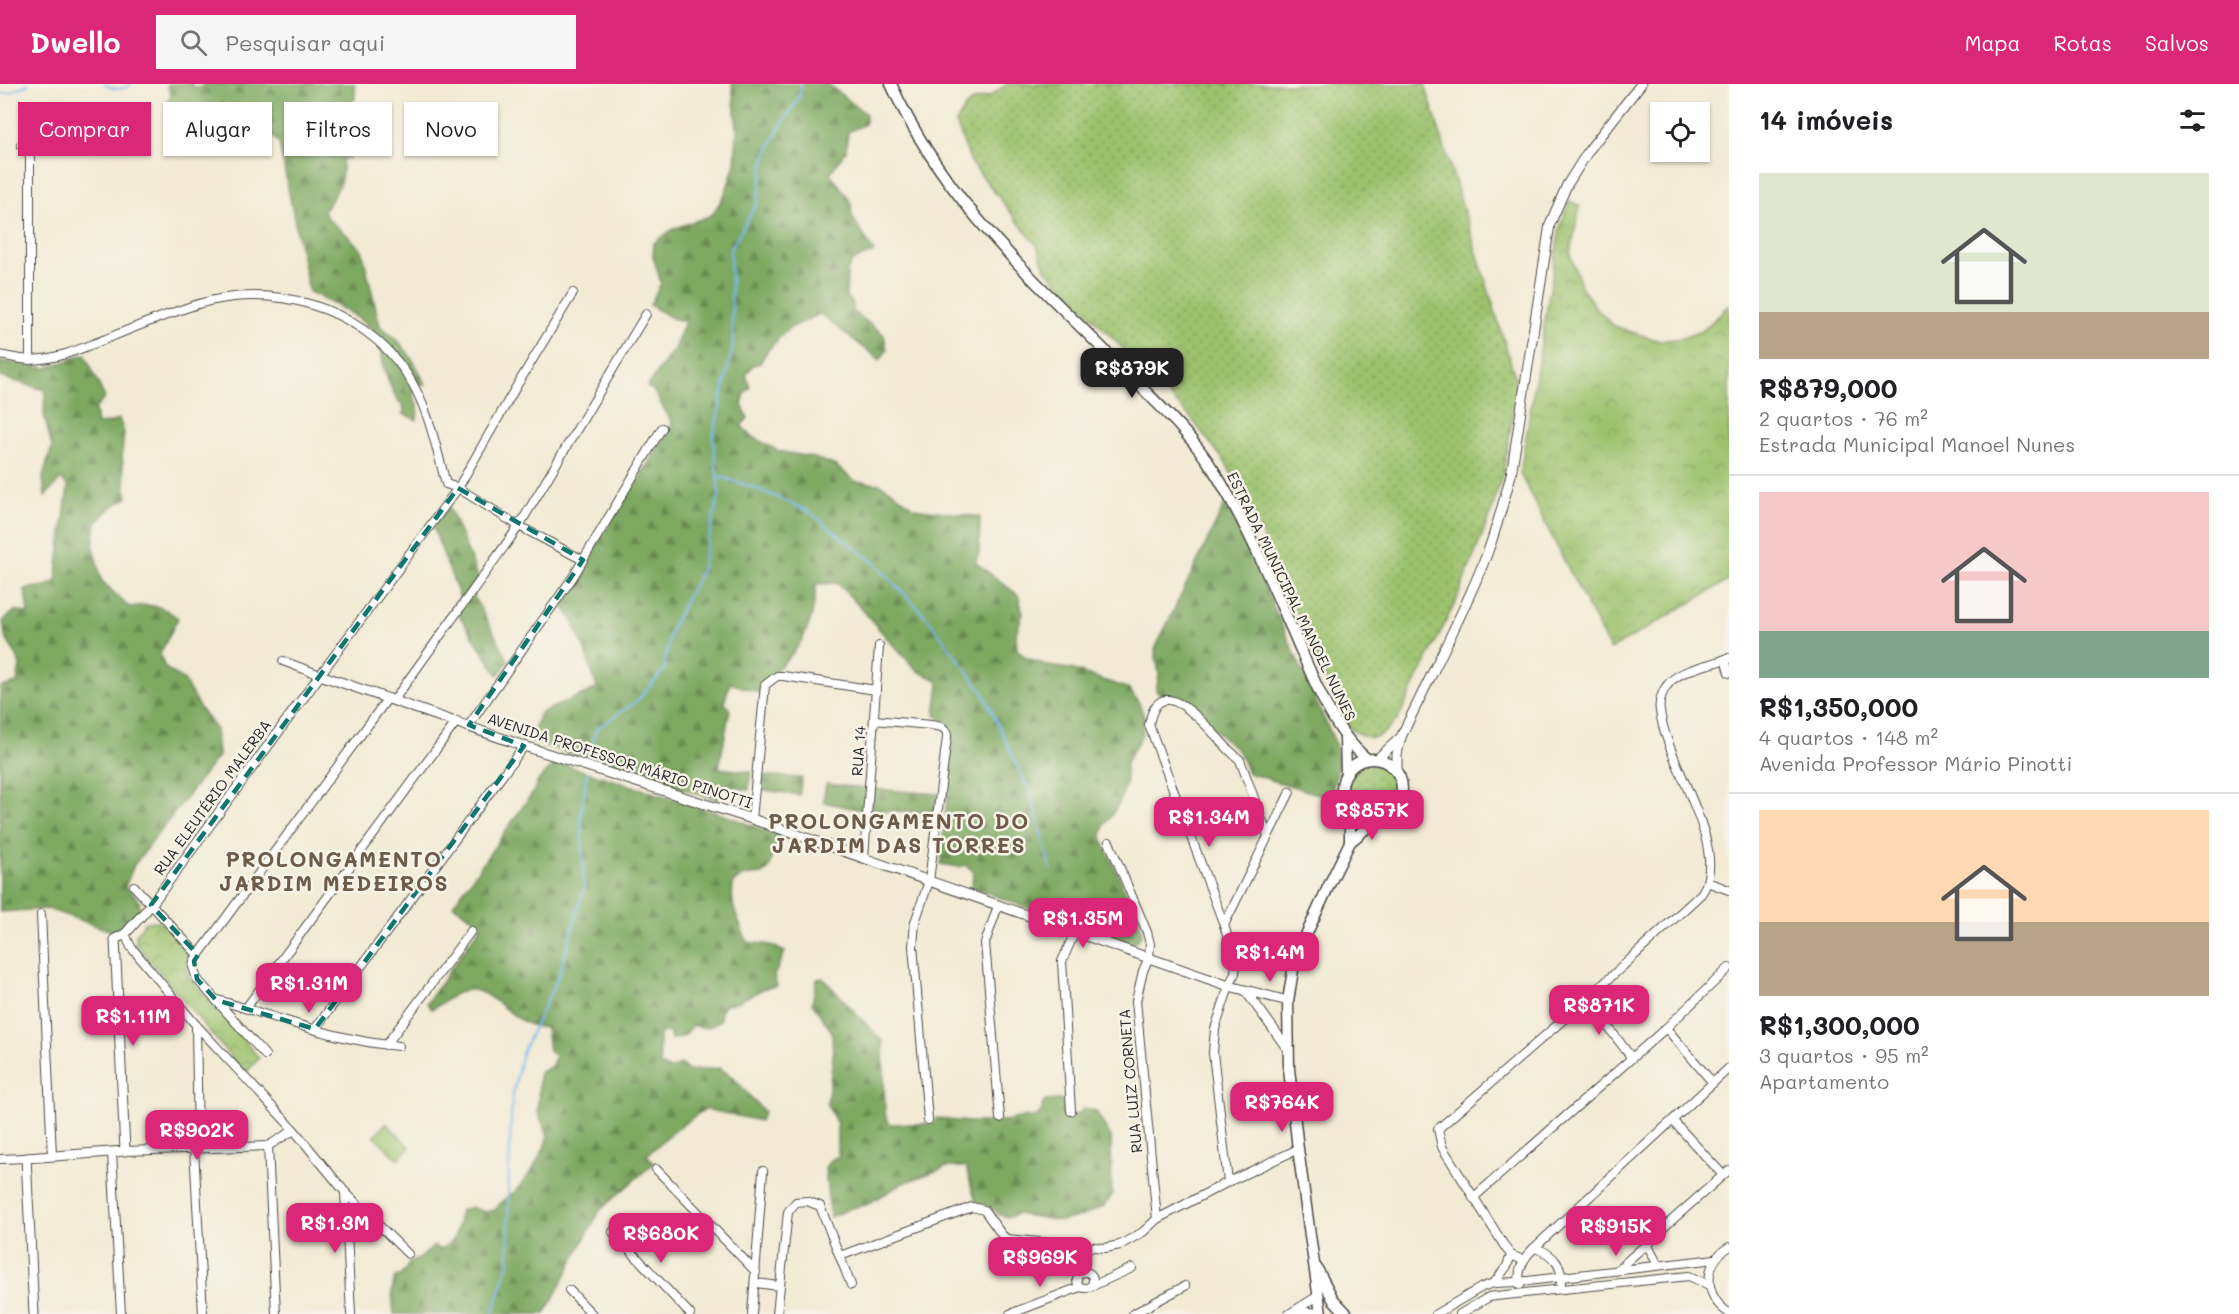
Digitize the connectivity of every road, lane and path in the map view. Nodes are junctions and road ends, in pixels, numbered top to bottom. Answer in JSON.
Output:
{"nodes":[{"id":1,"x":891,"y":84,"type":"edge"},
{"id":2,"x":1641,"y":84,"type":"edge"},
{"id":3,"x":30,"y":156,"type":"edge"},
{"id":4,"x":573,"y":293,"type":"dead end"},
{"id":5,"x":646,"y":314,"type":"dead end"},
{"id":6,"x":0,"y":355,"type":"edge"},
{"id":7,"x":30,"y":360,"type":"junction"},
{"id":8,"x":662,"y":428,"type":"dead end"},
{"id":9,"x":458,"y":488,"type":"junction"},
{"id":10,"x":519,"y":526,"type":"junction"},
{"id":11,"x":583,"y":560,"type":"junction"},
{"id":12,"x":879,"y":646,"type":"dead end"},
{"id":13,"x":1727,"y":658,"type":"edge"},
{"id":14,"x":283,"y":661,"type":"dead end"},
{"id":15,"x":1729,"y":673,"type":"edge"},
{"id":16,"x":320,"y":675,"type":"junction"},
{"id":17,"x":876,"y":690,"type":"junction"},
{"id":18,"x":391,"y":699,"type":"junction"},
{"id":19,"x":874,"y":720,"type":"junction"},
{"id":20,"x":456,"y":721,"type":"junction"},
{"id":21,"x":469,"y":725,"type":"junction"},
{"id":22,"x":1345,"y":737,"type":"junction"},
{"id":23,"x":1401,"y":737,"type":"junction"},
{"id":24,"x":524,"y":746,"type":"junction"},
{"id":25,"x":1366,"y":758,"type":"junction"},
{"id":26,"x":1378,"y":759,"type":"junction"},
{"id":27,"x":1346,"y":771,"type":"junction"},
{"id":28,"x":1397,"y":772,"type":"junction"},
{"id":29,"x":1290,"y":792,"type":"dead end"},
{"id":30,"x":1346,"y":805,"type":"junction"},
{"id":31,"x":752,"y":819,"type":"junction"},
{"id":32,"x":1377,"y":819,"type":"junction"},
{"id":33,"x":1268,"y":836,"type":"junction"},
{"id":34,"x":1109,"y":842,"type":"dead end"},
{"id":35,"x":1350,"y":842,"type":"junction"},
{"id":36,"x":864,"y":858,"type":"junction"},
{"id":37,"x":929,"y":881,"type":"junction"},
{"id":38,"x":1707,"y":882,"type":"junction"},
{"id":39,"x":134,"y":886,"type":"dead end"},
{"id":40,"x":1729,"y":890,"type":"edge"},
{"id":41,"x":151,"y":905,"type":"junction"},
{"id":42,"x":998,"y":906,"type":"junction"},
{"id":43,"x":41,"y":914,"type":"dead end"},
{"id":44,"x":1224,"y":925,"type":"junction"},
{"id":45,"x":471,"y":931,"type":"dead end"},
{"id":46,"x":1075,"y":932,"type":"junction"},
{"id":47,"x":125,"y":934,"type":"junction"},
{"id":48,"x":198,"y":955,"type":"junction"},
{"id":49,"x":1149,"y":957,"type":"junction"},
{"id":50,"x":1729,"y":968,"type":"edge"},
{"id":51,"x":1229,"y":986,"type":"junction"},
{"id":52,"x":1246,"y":992,"type":"junction"},
{"id":53,"x":1587,"y":999,"type":"junction"},
{"id":54,"x":216,"y":1000,"type":"junction"},
{"id":55,"x":1288,"y":1001,"type":"junction"},
{"id":56,"x":246,"y":1008,"type":"junction"},
{"id":57,"x":196,"y":1025,"type":"junction"},
{"id":58,"x":1666,"y":1028,"type":"junction"},
{"id":59,"x":315,"y":1029,"type":"junction"},
{"id":60,"x":386,"y":1045,"type":"junction"},
{"id":61,"x":399,"y":1046,"type":"dead end"},
{"id":62,"x":1287,"y":1048,"type":"junction"},
{"id":63,"x":265,"y":1055,"type":"dead end"},
{"id":64,"x":1631,"y":1057,"type":"junction"},
{"id":65,"x":1729,"y":1068,"type":"edge"},
{"id":66,"x":1713,"y":1083,"type":"junction"},
{"id":67,"x":1071,"y":1111,"type":"dead end"},
{"id":68,"x":1000,"y":1118,"type":"dead end"},
{"id":69,"x":928,"y":1120,"type":"dead end"},
{"id":70,"x":1673,"y":1120,"type":"junction"},
{"id":71,"x":294,"y":1130,"type":"junction"},
{"id":72,"x":268,"y":1146,"type":"junction"},
{"id":73,"x":194,"y":1148,"type":"junction"},
{"id":74,"x":1298,"y":1149,"type":"junction"},
{"id":75,"x":125,"y":1151,"type":"junction"},
{"id":76,"x":112,"y":1153,"type":"junction"},
{"id":77,"x":52,"y":1156,"type":"junction"},
{"id":78,"x":26,"y":1158,"type":"junction"},
{"id":79,"x":0,"y":1159,"type":"edge"},
{"id":80,"x":656,"y":1169,"type":"dead end"},
{"id":81,"x":763,"y":1171,"type":"dead end"},
{"id":82,"x":1726,"y":1173,"type":"edge"},
{"id":83,"x":1228,"y":1182,"type":"junction"},
{"id":84,"x":345,"y":1192,"type":"junction"},
{"id":85,"x":1473,"y":1198,"type":"junction"},
{"id":86,"x":1157,"y":1219,"type":"junction"},
{"id":87,"x":613,"y":1232,"type":"dead end"},
{"id":88,"x":1648,"y":1246,"type":"junction"},
{"id":89,"x":1729,"y":1247,"type":"edge"},
{"id":90,"x":1534,"y":1248,"type":"junction"},
{"id":91,"x":408,"y":1254,"type":"dead end"},
{"id":92,"x":1511,"y":1255,"type":"junction"},
{"id":93,"x":840,"y":1256,"type":"junction"},
{"id":94,"x":1715,"y":1259,"type":"junction"},
{"id":95,"x":1523,"y":1260,"type":"junction"},
{"id":96,"x":1313,"y":1262,"type":"junction"},
{"id":97,"x":1658,"y":1265,"type":"junction"},
{"id":98,"x":1132,"y":1268,"type":"dead end"},
{"id":99,"x":1618,"y":1270,"type":"junction"},
{"id":100,"x":756,"y":1272,"type":"junction"},
{"id":101,"x":1088,"y":1272,"type":"junction"},
{"id":102,"x":1561,"y":1276,"type":"junction"},
{"id":103,"x":1111,"y":1277,"type":"junction"},
{"id":104,"x":1519,"y":1282,"type":"junction"},
{"id":105,"x":1616,"y":1282,"type":"junction"},
{"id":106,"x":756,"y":1283,"type":"junction"},
{"id":107,"x":1494,"y":1283,"type":"junction"},
{"id":108,"x":851,"y":1285,"type":"dead end"},
{"id":109,"x":1709,"y":1285,"type":"junction"},
{"id":110,"x":779,"y":1286,"type":"junction"},
{"id":111,"x":1185,"y":1286,"type":"dead end"},
{"id":112,"x":1080,"y":1287,"type":"junction"},
{"id":113,"x":1089,"y":1288,"type":"junction"},
{"id":114,"x":1560,"y":1288,"type":"junction"},
{"id":115,"x":569,"y":1290,"type":"dead end"},
{"id":116,"x":1523,"y":1292,"type":"junction"},
{"id":117,"x":1318,"y":1296,"type":"junction"},
{"id":118,"x":1333,"y":1299,"type":"junction"},
{"id":119,"x":1138,"y":1313,"type":"edge"},
{"id":120,"x":1292,"y":1313,"type":"edge"},
{"id":121,"x":1321,"y":1313,"type":"edge"},
{"id":122,"x":1728,"y":1313,"type":"edge"},
{"id":123,"x":34,"y":1314,"type":"edge"},
{"id":124,"x":122,"y":1314,"type":"edge"},
{"id":125,"x":203,"y":1314,"type":"edge"},
{"id":126,"x":276,"y":1314,"type":"edge"},
{"id":127,"x":351,"y":1314,"type":"edge"},
{"id":128,"x":592,"y":1314,"type":"edge"},
{"id":129,"x":690,"y":1314,"type":"edge"},
{"id":130,"x":752,"y":1314,"type":"edge"},
{"id":131,"x":777,"y":1314,"type":"edge"},
{"id":132,"x":1010,"y":1314,"type":"edge"},
{"id":133,"x":1347,"y":1314,"type":"edge"},
{"id":134,"x":1436,"y":1314,"type":"edge"},
{"id":135,"x":1460,"y":1314,"type":"edge"}],
"edges":[{"from":1,"to":22,"type":"main road","name":"ESTRADA MUNICIPAL MANOEL NUNES"},
{"from":2,"to":23,"type":"street"},
{"from":3,"to":7,"type":"street"},
{"from":4,"to":9,"type":"street"},
{"from":5,"to":10,"type":"street"},
{"from":6,"to":7,"type":"street"},
{"from":7,"to":9,"type":"street"},
{"from":8,"to":11,"type":"street"},
{"from":9,"to":10,"type":"street"},
{"from":9,"to":16,"type":"street"},
{"from":10,"to":11,"type":"street"},
{"from":10,"to":18,"type":"street"},
{"from":11,"to":21,"type":"street"},
{"from":12,"to":17,"type":"street","name":"RUA 14"},
{"from":13,"to":15,"type":"street"},
{"from":13,"to":38,"type":"street"},
{"from":14,"to":16,"type":"street","name":"AVENIDA PROFESSOR MÁRIO PINOTTI"},
{"from":16,"to":18,"type":"street","name":"AVENIDA PROFESSOR MÁRIO PINOTTI"},
{"from":16,"to":41,"type":"street","name":"RUA ELEUTÉRIO MALERBA"},
{"from":17,"to":19,"type":"street","name":"RUA 14"},
{"from":17,"to":31,"type":"street"},
{"from":18,"to":20,"type":"street","name":"AVENIDA PROFESSOR MÁRIO PINOTTI"},
{"from":18,"to":48,"type":"street"},
{"from":19,"to":36,"type":"street","name":"RUA 14"},
{"from":19,"to":37,"type":"street"},
{"from":20,"to":21,"type":"street","name":"AVENIDA PROFESSOR MÁRIO PINOTTI"},
{"from":20,"to":56,"type":"street"},
{"from":21,"to":24,"type":"street","name":"AVENIDA PROFESSOR MÁRIO PINOTTI"},
{"from":22,"to":25,"type":"main road","name":"ESTRADA MUNICIPAL MANOEL NUNES"},
{"from":22,"to":27,"type":"main road","name":"ESTRADA MUNICIPAL MANOEL NUNES"},
{"from":23,"to":26,"type":"street"},
{"from":23,"to":28,"type":"street"},
{"from":24,"to":31,"type":"street","name":"AVENIDA PROFESSOR MÁRIO PINOTTI"},
{"from":24,"to":59,"type":"street"},
{"from":25,"to":26,"type":"main road"},
{"from":25,"to":27,"type":"main road"},
{"from":26,"to":28,"type":"main road"},
{"from":27,"to":30,"type":"main road"},
{"from":28,"to":32,"type":"main road"},
{"from":29,"to":33,"type":"street"},
{"from":30,"to":32,"type":"main road"},
{"from":30,"to":35,"type":"main road"},
{"from":31,"to":36,"type":"street","name":"AVENIDA PROFESSOR MÁRIO PINOTTI"},
{"from":32,"to":35,"type":"main road"},
{"from":33,"to":44,"type":"street"},
{"from":33,"to":44,"type":"street"},
{"from":34,"to":49,"type":"street","name":"RUA LUIZ CORNETA"},
{"from":35,"to":55,"type":"main road"},
{"from":36,"to":37,"type":"street","name":"AVENIDA PROFESSOR MÁRIO PINOTTI"},
{"from":37,"to":42,"type":"street","name":"AVENIDA PROFESSOR MÁRIO PINOTTI"},
{"from":37,"to":69,"type":"street"},
{"from":38,"to":40,"type":"street"},
{"from":38,"to":53,"type":"street"},
{"from":39,"to":41,"type":"street"},
{"from":41,"to":47,"type":"street","name":"RUA ELEUTÉRIO MALERBA"},
{"from":41,"to":48,"type":"street"},
{"from":42,"to":46,"type":"street","name":"AVENIDA PROFESSOR MÁRIO PINOTTI"},
{"from":42,"to":68,"type":"street"},
{"from":43,"to":77,"type":"street"},
{"from":44,"to":51,"type":"street"},
{"from":45,"to":60,"type":"street"},
{"from":46,"to":49,"type":"street","name":"AVENIDA PROFESSOR MÁRIO PINOTTI"},
{"from":46,"to":67,"type":"street"},
{"from":47,"to":57,"type":"street"},
{"from":47,"to":75,"type":"street","name":"RUA ELEUTÉRIO MALERBA"},
{"from":48,"to":54,"type":"street"},
{"from":49,"to":51,"type":"street","name":"AVENIDA PROFESSOR MÁRIO PINOTTI"},
{"from":49,"to":86,"type":"street","name":"RUA LUIZ CORNETA"},
{"from":50,"to":58,"type":"street"},
{"from":51,"to":52,"type":"street","name":"AVENIDA PROFESSOR MÁRIO PINOTTI"},
{"from":51,"to":83,"type":"street"},
{"from":52,"to":55,"type":"street","name":"AVENIDA PROFESSOR MÁRIO PINOTTI"},
{"from":52,"to":62,"type":"street"},
{"from":53,"to":64,"type":"street"},
{"from":53,"to":85,"type":"street"},
{"from":54,"to":56,"type":"street"},
{"from":54,"to":63,"type":"street"},
{"from":55,"to":62,"type":"main road"},
{"from":56,"to":59,"type":"street"},
{"from":57,"to":71,"type":"street"},
{"from":57,"to":73,"type":"street"},
{"from":58,"to":64,"type":"street"},
{"from":58,"to":66,"type":"street"},
{"from":59,"to":60,"type":"street"},
{"from":60,"to":61,"type":"street"},
{"from":62,"to":74,"type":"main road"},
{"from":64,"to":85,"type":"street"},
{"from":65,"to":66,"type":"street"},
{"from":66,"to":70,"type":"street"},
{"from":70,"to":82,"type":"street"},
{"from":70,"to":90,"type":"street"},
{"from":71,"to":72,"type":"street"},
{"from":71,"to":84,"type":"street"},
{"from":72,"to":73,"type":"street"},
{"from":72,"to":126,"type":"street"},
{"from":73,"to":75,"type":"street"},
{"from":73,"to":125,"type":"street"},
{"from":74,"to":83,"type":"street"},
{"from":74,"to":96,"type":"main road"},
{"from":75,"to":76,"type":"street"},
{"from":76,"to":77,"type":"street"},
{"from":76,"to":124,"type":"street"},
{"from":77,"to":78,"type":"street"},
{"from":78,"to":79,"type":"street"},
{"from":78,"to":123,"type":"street"},
{"from":80,"to":100,"type":"street"},
{"from":81,"to":100,"type":"street"},
{"from":82,"to":88,"type":"street"},
{"from":83,"to":86,"type":"street"},
{"from":84,"to":91,"type":"street"},
{"from":84,"to":127,"type":"street"},
{"from":85,"to":92,"type":"street"},
{"from":86,"to":93,"type":"street"},
{"from":87,"to":129,"type":"street"},
{"from":88,"to":97,"type":"street"},
{"from":88,"to":99,"type":"street"},
{"from":89,"to":94,"type":"street"},
{"from":90,"to":95,"type":"street"},
{"from":90,"to":102,"type":"street"},
{"from":92,"to":95,"type":"street"},
{"from":92,"to":107,"type":"street"},
{"from":93,"to":108,"type":"street"},
{"from":93,"to":110,"type":"street"},
{"from":94,"to":97,"type":"street"},
{"from":94,"to":109,"type":"street"},
{"from":95,"to":104,"type":"street"},
{"from":96,"to":117,"type":"main road"},
{"from":96,"to":118,"type":"main road"},
{"from":97,"to":99,"type":"street"},
{"from":98,"to":103,"type":"street"},
{"from":99,"to":102,"type":"street"},
{"from":99,"to":105,"type":"street"},
{"from":100,"to":106,"type":"street"},
{"from":101,"to":103,"type":"street"},
{"from":101,"to":112,"type":"street"},
{"from":101,"to":113,"type":"street"},
{"from":102,"to":104,"type":"street"},
{"from":102,"to":114,"type":"street"},
{"from":103,"to":113,"type":"street"},
{"from":104,"to":107,"type":"street"},
{"from":104,"to":116,"type":"street"},
{"from":105,"to":109,"type":"street"},
{"from":105,"to":114,"type":"street"},
{"from":106,"to":110,"type":"street"},
{"from":106,"to":130,"type":"street"},
{"from":107,"to":134,"type":"street"},
{"from":109,"to":122,"type":"street"},
{"from":110,"to":131,"type":"street"},
{"from":111,"to":119,"type":"street"},
{"from":112,"to":113,"type":"street"},
{"from":112,"to":132,"type":"street"},
{"from":114,"to":116,"type":"street"},
{"from":115,"to":128,"type":"street"},
{"from":116,"to":135,"type":"street"},
{"from":117,"to":118,"type":"main road"},
{"from":117,"to":120,"type":"street"},
{"from":117,"to":121,"type":"main road"},
{"from":118,"to":133,"type":"main road"},
{"from":120,"to":121,"type":"street"}]}
